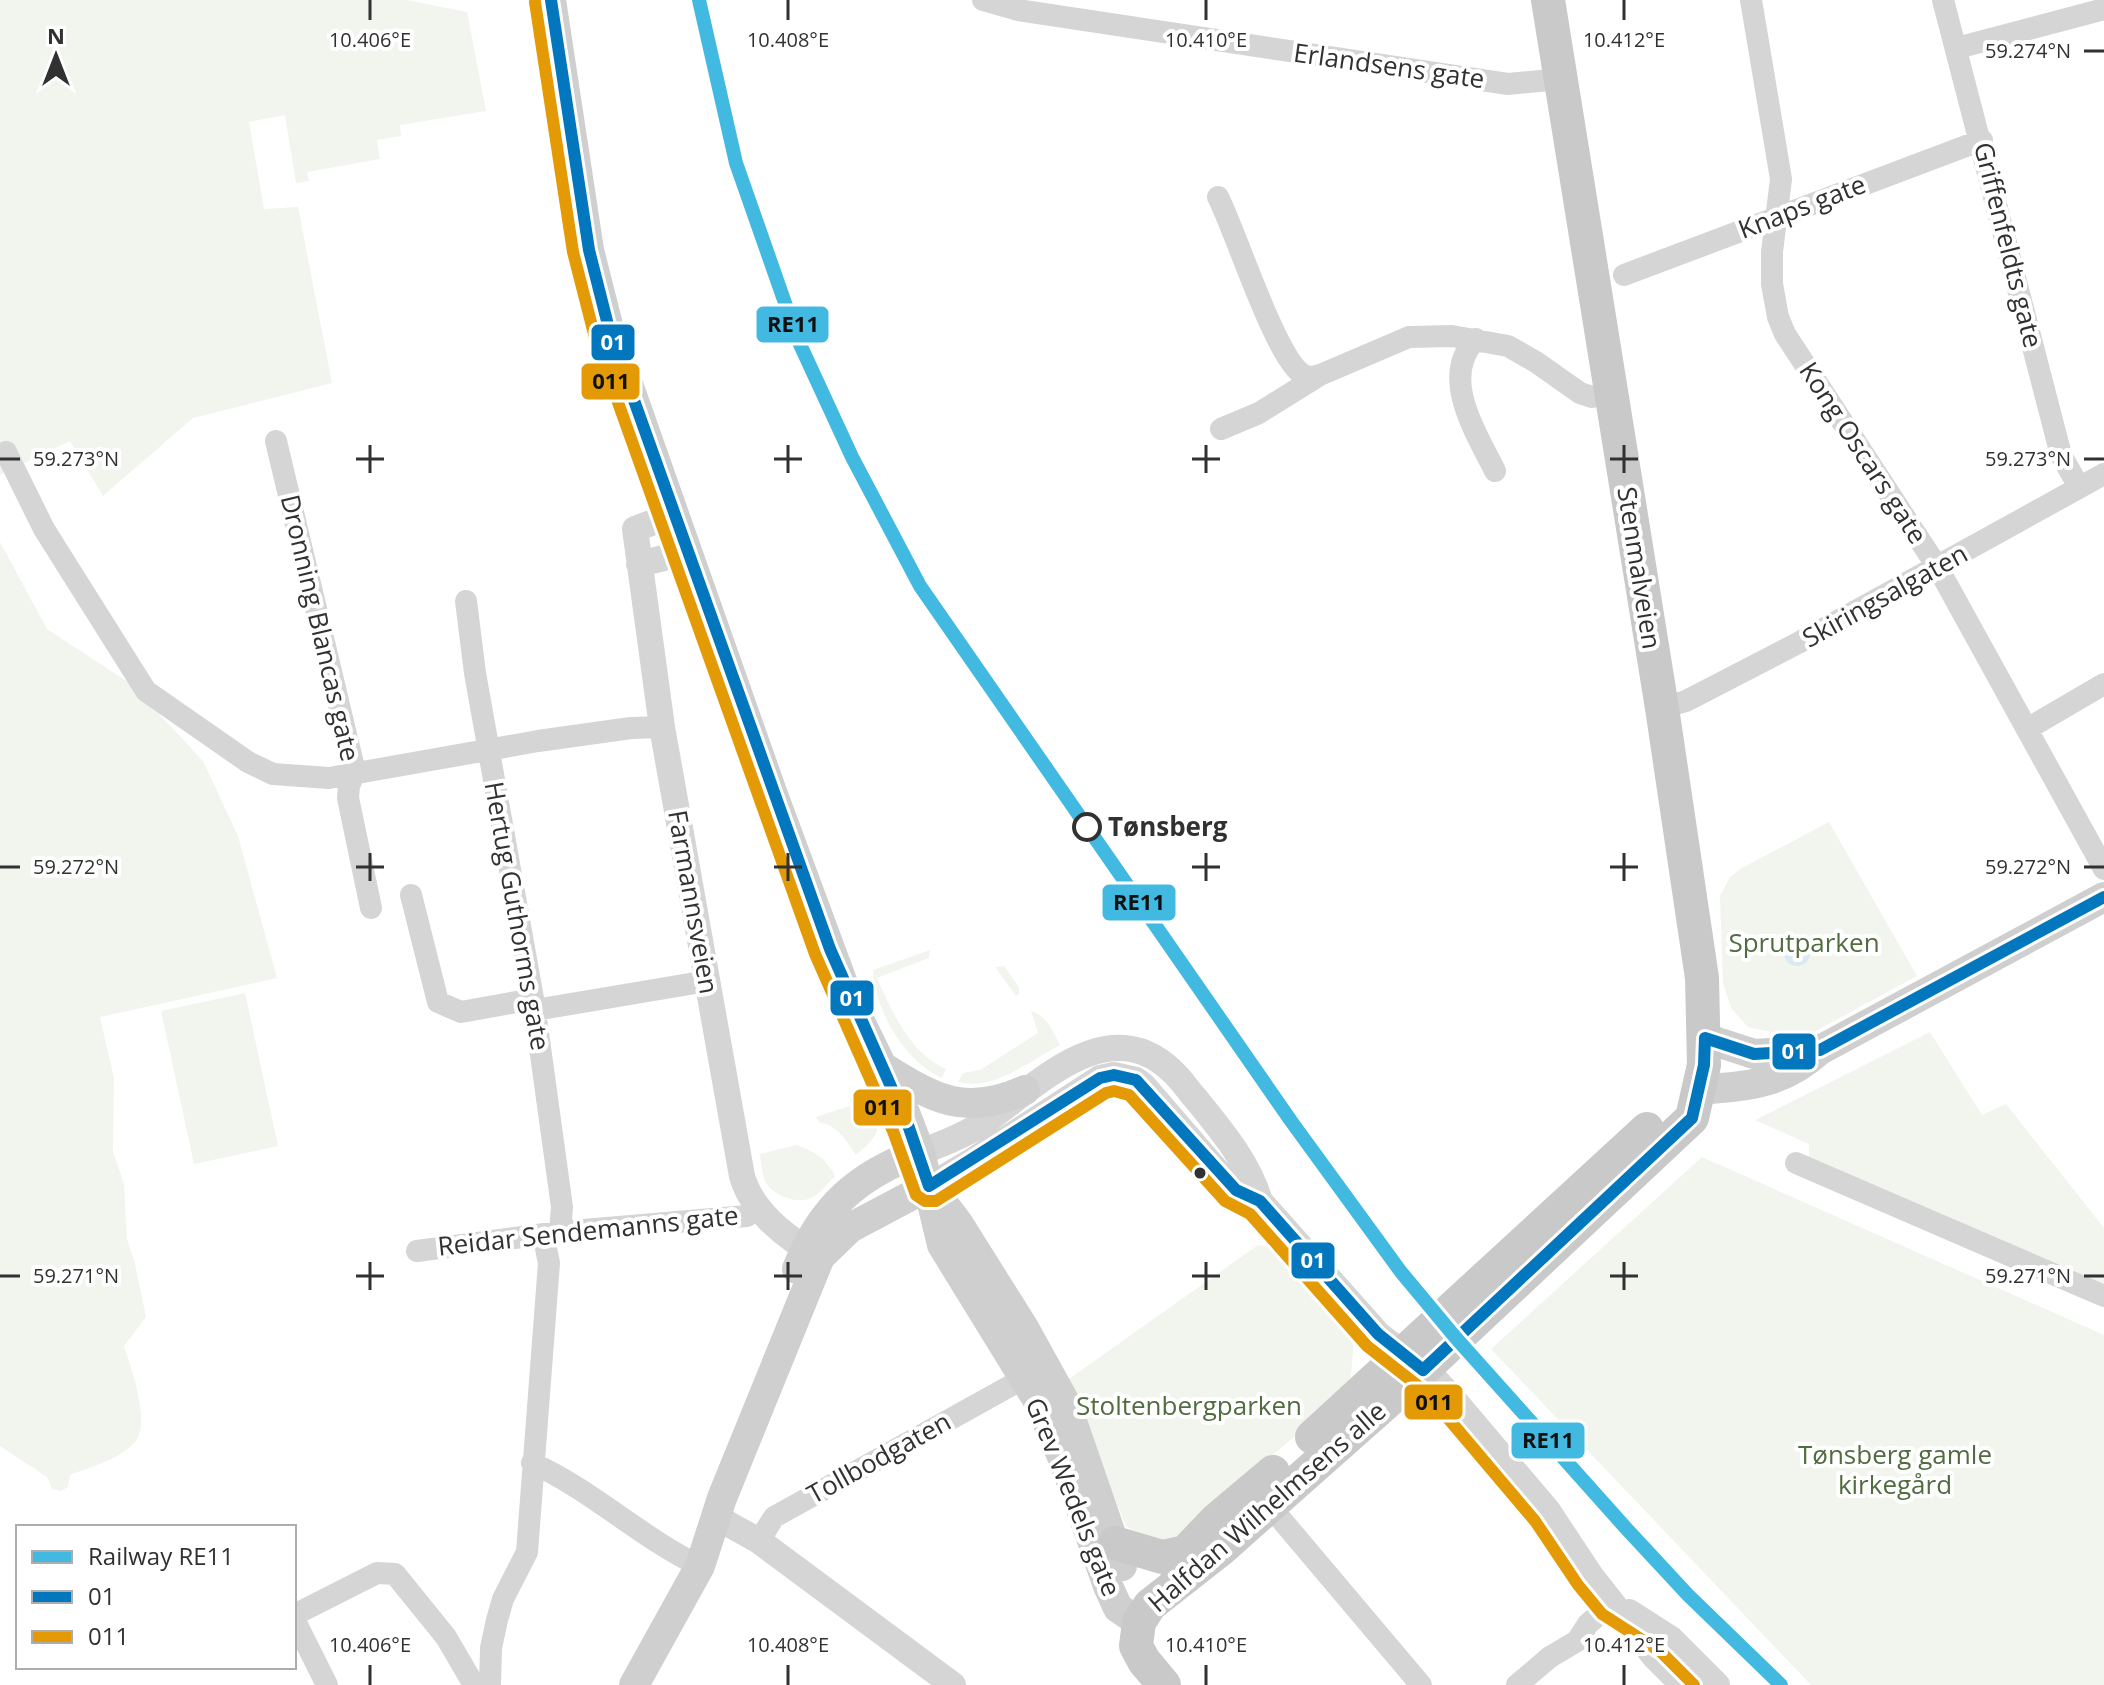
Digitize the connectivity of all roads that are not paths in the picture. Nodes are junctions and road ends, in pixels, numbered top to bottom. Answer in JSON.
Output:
{"nodes":[{"id":1,"x":551,"y":0,"type":"edge"},
{"id":2,"x":983,"y":0,"type":"edge"},
{"id":3,"x":1548,"y":0,"type":"edge"},
{"id":4,"x":1751,"y":0,"type":"edge"},
{"id":5,"x":1943,"y":0,"type":"edge"},
{"id":6,"x":2104,"y":9,"type":"edge"},
{"id":7,"x":1957,"y":48,"type":"junction"},
{"id":8,"x":1561,"y":79,"type":"junction"},
{"id":9,"x":1982,"y":140,"type":"junction"},
{"id":10,"x":1218,"y":197,"type":"dead end"},
{"id":11,"x":1778,"y":218,"type":"junction"},
{"id":12,"x":1624,"y":275,"type":"dead end"},
{"id":13,"x":1476,"y":339,"type":"junction"},
{"id":14,"x":1320,"y":375,"type":"junction"},
{"id":15,"x":1611,"y":394,"type":"junction"},
{"id":16,"x":1221,"y":429,"type":"dead end"},
{"id":17,"x":276,"y":441,"type":"dead end"},
{"id":18,"x":6,"y":452,"type":"dead end"},
{"id":19,"x":1495,"y":471,"type":"dead end"},
{"id":20,"x":2104,"y":474,"type":"edge"},
{"id":21,"x":2079,"y":487,"type":"junction"},
{"id":22,"x":675,"y":514,"type":"junction"},
{"id":23,"x":688,"y":552,"type":"junction"},
{"id":24,"x":639,"y":564,"type":"junction"},
{"id":25,"x":1938,"y":568,"type":"junction"},
{"id":26,"x":466,"y":601,"type":"dead end"},
{"id":27,"x":2104,"y":684,"type":"edge"},
{"id":28,"x":1662,"y":708,"type":"junction"},
{"id":29,"x":662,"y":727,"type":"junction"},
{"id":30,"x":2027,"y":729,"type":"junction"},
{"id":31,"x":489,"y":751,"type":"junction"},
{"id":32,"x":355,"y":772,"type":"junction"},
{"id":33,"x":2104,"y":869,"type":"edge"},
{"id":34,"x":411,"y":895,"type":"dead end"},
{"id":35,"x":2104,"y":897,"type":"edge"},
{"id":36,"x":371,"y":908,"type":"dead end"},
{"id":37,"x":707,"y":981,"type":"junction"},
{"id":38,"x":534,"y":1004,"type":"junction"},
{"id":39,"x":1705,"y":1038,"type":"junction"},
{"id":40,"x":1820,"y":1050,"type":"junction"},
{"id":41,"x":883,"y":1067,"type":"junction"},
{"id":42,"x":1025,"y":1090,"type":"junction"},
{"id":43,"x":1698,"y":1090,"type":"junction"},
{"id":44,"x":920,"y":1152,"type":"junction"},
{"id":45,"x":1796,"y":1163,"type":"dead end"},
{"id":46,"x":929,"y":1186,"type":"junction"},
{"id":47,"x":1260,"y":1201,"type":"junction"},
{"id":48,"x":757,"y":1208,"type":"junction"},
{"id":49,"x":551,"y":1233,"type":"junction"},
{"id":50,"x":417,"y":1251,"type":"dead end"},
{"id":51,"x":812,"y":1252,"type":"junction"},
{"id":52,"x":2104,"y":1296,"type":"edge"},
{"id":53,"x":1413,"y":1362,"type":"junction"},
{"id":54,"x":1010,"y":1386,"type":"dead end"},
{"id":55,"x":532,"y":1463,"type":"junction"},
{"id":56,"x":1269,"y":1505,"type":"junction"},
{"id":57,"x":716,"y":1517,"type":"junction"},
{"id":58,"x":759,"y":1541,"type":"junction"},
{"id":59,"x":1115,"y":1543,"type":"junction"},
{"id":60,"x":1185,"y":1552,"type":"junction"},
{"id":61,"x":700,"y":1566,"type":"junction"},
{"id":62,"x":1613,"y":1602,"type":"junction"},
{"id":63,"x":1132,"y":1612,"type":"junction"},
{"id":64,"x":296,"y":1616,"type":"edge"},
{"id":65,"x":296,"y":1621,"type":"edge"},
{"id":66,"x":327,"y":1685,"type":"edge"},
{"id":67,"x":474,"y":1685,"type":"edge"},
{"id":68,"x":490,"y":1685,"type":"edge"},
{"id":69,"x":634,"y":1685,"type":"edge"},
{"id":70,"x":953,"y":1685,"type":"edge"},
{"id":71,"x":1136,"y":1685,"type":"edge"},
{"id":72,"x":1164,"y":1685,"type":"edge"},
{"id":73,"x":1421,"y":1685,"type":"edge"},
{"id":74,"x":1517,"y":1685,"type":"edge"},
{"id":75,"x":1683,"y":1685,"type":"edge"},
{"id":76,"x":1717,"y":1685,"type":"edge"}],
"edges":[{"from":1,"to":22,"type":"main road"},
{"from":2,"to":8,"type":"street","name":"Erlandsens gate"},
{"from":3,"to":8,"type":"main road","name":"Stenmalveien"},
{"from":4,"to":11,"type":"street","name":"Kong Oscars gate"},
{"from":5,"to":7,"type":"street","name":"Griffenfeldts gate"},
{"from":6,"to":7,"type":"street"},
{"from":7,"to":9,"type":"street","name":"Griffenfeldts gate"},
{"from":8,"to":15,"type":"main road","name":"Stenmalveien"},
{"from":9,"to":11,"type":"street","name":"Knaps gate"},
{"from":9,"to":21,"type":"street","name":"Griffenfeldts gate"},
{"from":10,"to":14,"type":"street"},
{"from":11,"to":12,"type":"street","name":"Knaps gate"},
{"from":11,"to":25,"type":"street","name":"Kong Oscars gate"},
{"from":13,"to":14,"type":"street"},
{"from":13,"to":15,"type":"street"},
{"from":13,"to":19,"type":"street"},
{"from":14,"to":16,"type":"street"},
{"from":15,"to":28,"type":"main road","name":"Stenmalveien"},
{"from":17,"to":32,"type":"street","name":"Dronning Blancas gate"},
{"from":18,"to":32,"type":"street"},
{"from":20,"to":21,"type":"street","name":"Skiringsalgaten"},
{"from":21,"to":25,"type":"street","name":"Skiringsalgaten"},
{"from":22,"to":23,"type":"main road"},
{"from":22,"to":24,"type":"street","name":"Farmannsveien"},
{"from":23,"to":24,"type":"street"},
{"from":23,"to":41,"type":"main road","name":"Grev Wedels gate"},
{"from":24,"to":29,"type":"street","name":"Farmannsveien"},
{"from":25,"to":28,"type":"street","name":"Skiringsalgaten"},
{"from":25,"to":30,"type":"street","name":"Kong Oscars gate"},
{"from":26,"to":31,"type":"street","name":"Hertug Guthorms gate"},
{"from":27,"to":30,"type":"street"},
{"from":28,"to":39,"type":"main road","name":"Stenmalveien"},
{"from":29,"to":31,"type":"street"},
{"from":29,"to":37,"type":"street","name":"Farmannsveien"},
{"from":30,"to":33,"type":"street","name":"Kong Oscars gate"},
{"from":31,"to":32,"type":"street"},
{"from":31,"to":38,"type":"street","name":"Hertug Guthorms gate"},
{"from":32,"to":36,"type":"street","name":"Dronning Blancas gate"},
{"from":34,"to":38,"type":"street"},
{"from":35,"to":40,"type":"main road"},
{"from":37,"to":38,"type":"street"},
{"from":37,"to":48,"type":"street","name":"Farmannsveien"},
{"from":38,"to":49,"type":"street","name":"Hertug Guthorms gate"},
{"from":39,"to":40,"type":"main road"},
{"from":39,"to":43,"type":"main road","name":"Stenmalveien"},
{"from":40,"to":43,"type":"main road"},
{"from":41,"to":42,"type":"main road"},
{"from":41,"to":44,"type":"main road","name":"Grev Wedels gate"},
{"from":42,"to":44,"type":"street"},
{"from":42,"to":47,"type":"street"},
{"from":43,"to":53,"type":"main road","name":"Halfdan Wilhelmsens alle"},
{"from":44,"to":46,"type":"main road","name":"Grev Wedels gate"},
{"from":44,"to":51,"type":"main road"},
{"from":45,"to":52,"type":"street"},
{"from":46,"to":47,"type":"street"},
{"from":46,"to":51,"type":"main road"},
{"from":46,"to":59,"type":"main road","name":"Grev Wedels gate"},
{"from":46,"to":63,"type":"main road","name":"Grev Wedels gate"},
{"from":47,"to":53,"type":"street"},
{"from":48,"to":49,"type":"street","name":"Reidar Sendemanns gate"},
{"from":48,"to":51,"type":"street","name":"Farmannsveien"},
{"from":49,"to":50,"type":"street","name":"Reidar Sendemanns gate"},
{"from":49,"to":55,"type":"street","name":"Hertug Guthorms gate"},
{"from":51,"to":57,"type":"main road"},
{"from":53,"to":56,"type":"main road","name":"Halfdan Wilhelmsens alle"},
{"from":53,"to":60,"type":"main road","name":"Halfdan Wilhelmsens alle"},
{"from":53,"to":62,"type":"street"},
{"from":54,"to":58,"type":"street","name":"Tollbodgaten"},
{"from":55,"to":61,"type":"street"},
{"from":55,"to":68,"type":"street","name":"Hertug Guthorms gate"},
{"from":56,"to":63,"type":"main road","name":"Halfdan Wilhelmsens alle"},
{"from":56,"to":73,"type":"street"},
{"from":57,"to":58,"type":"street"},
{"from":57,"to":61,"type":"main road"},
{"from":58,"to":70,"type":"street"},
{"from":59,"to":60,"type":"main road"},
{"from":59,"to":63,"type":"main road","name":"Grev Wedels gate"},
{"from":60,"to":63,"type":"main road","name":"Halfdan Wilhelmsens alle"},
{"from":61,"to":69,"type":"main road"},
{"from":62,"to":74,"type":"street"},
{"from":62,"to":75,"type":"street"},
{"from":62,"to":76,"type":"street"},
{"from":63,"to":71,"type":"main road"},
{"from":63,"to":72,"type":"main road"},
{"from":64,"to":67,"type":"street"},
{"from":65,"to":66,"type":"street"}]}
